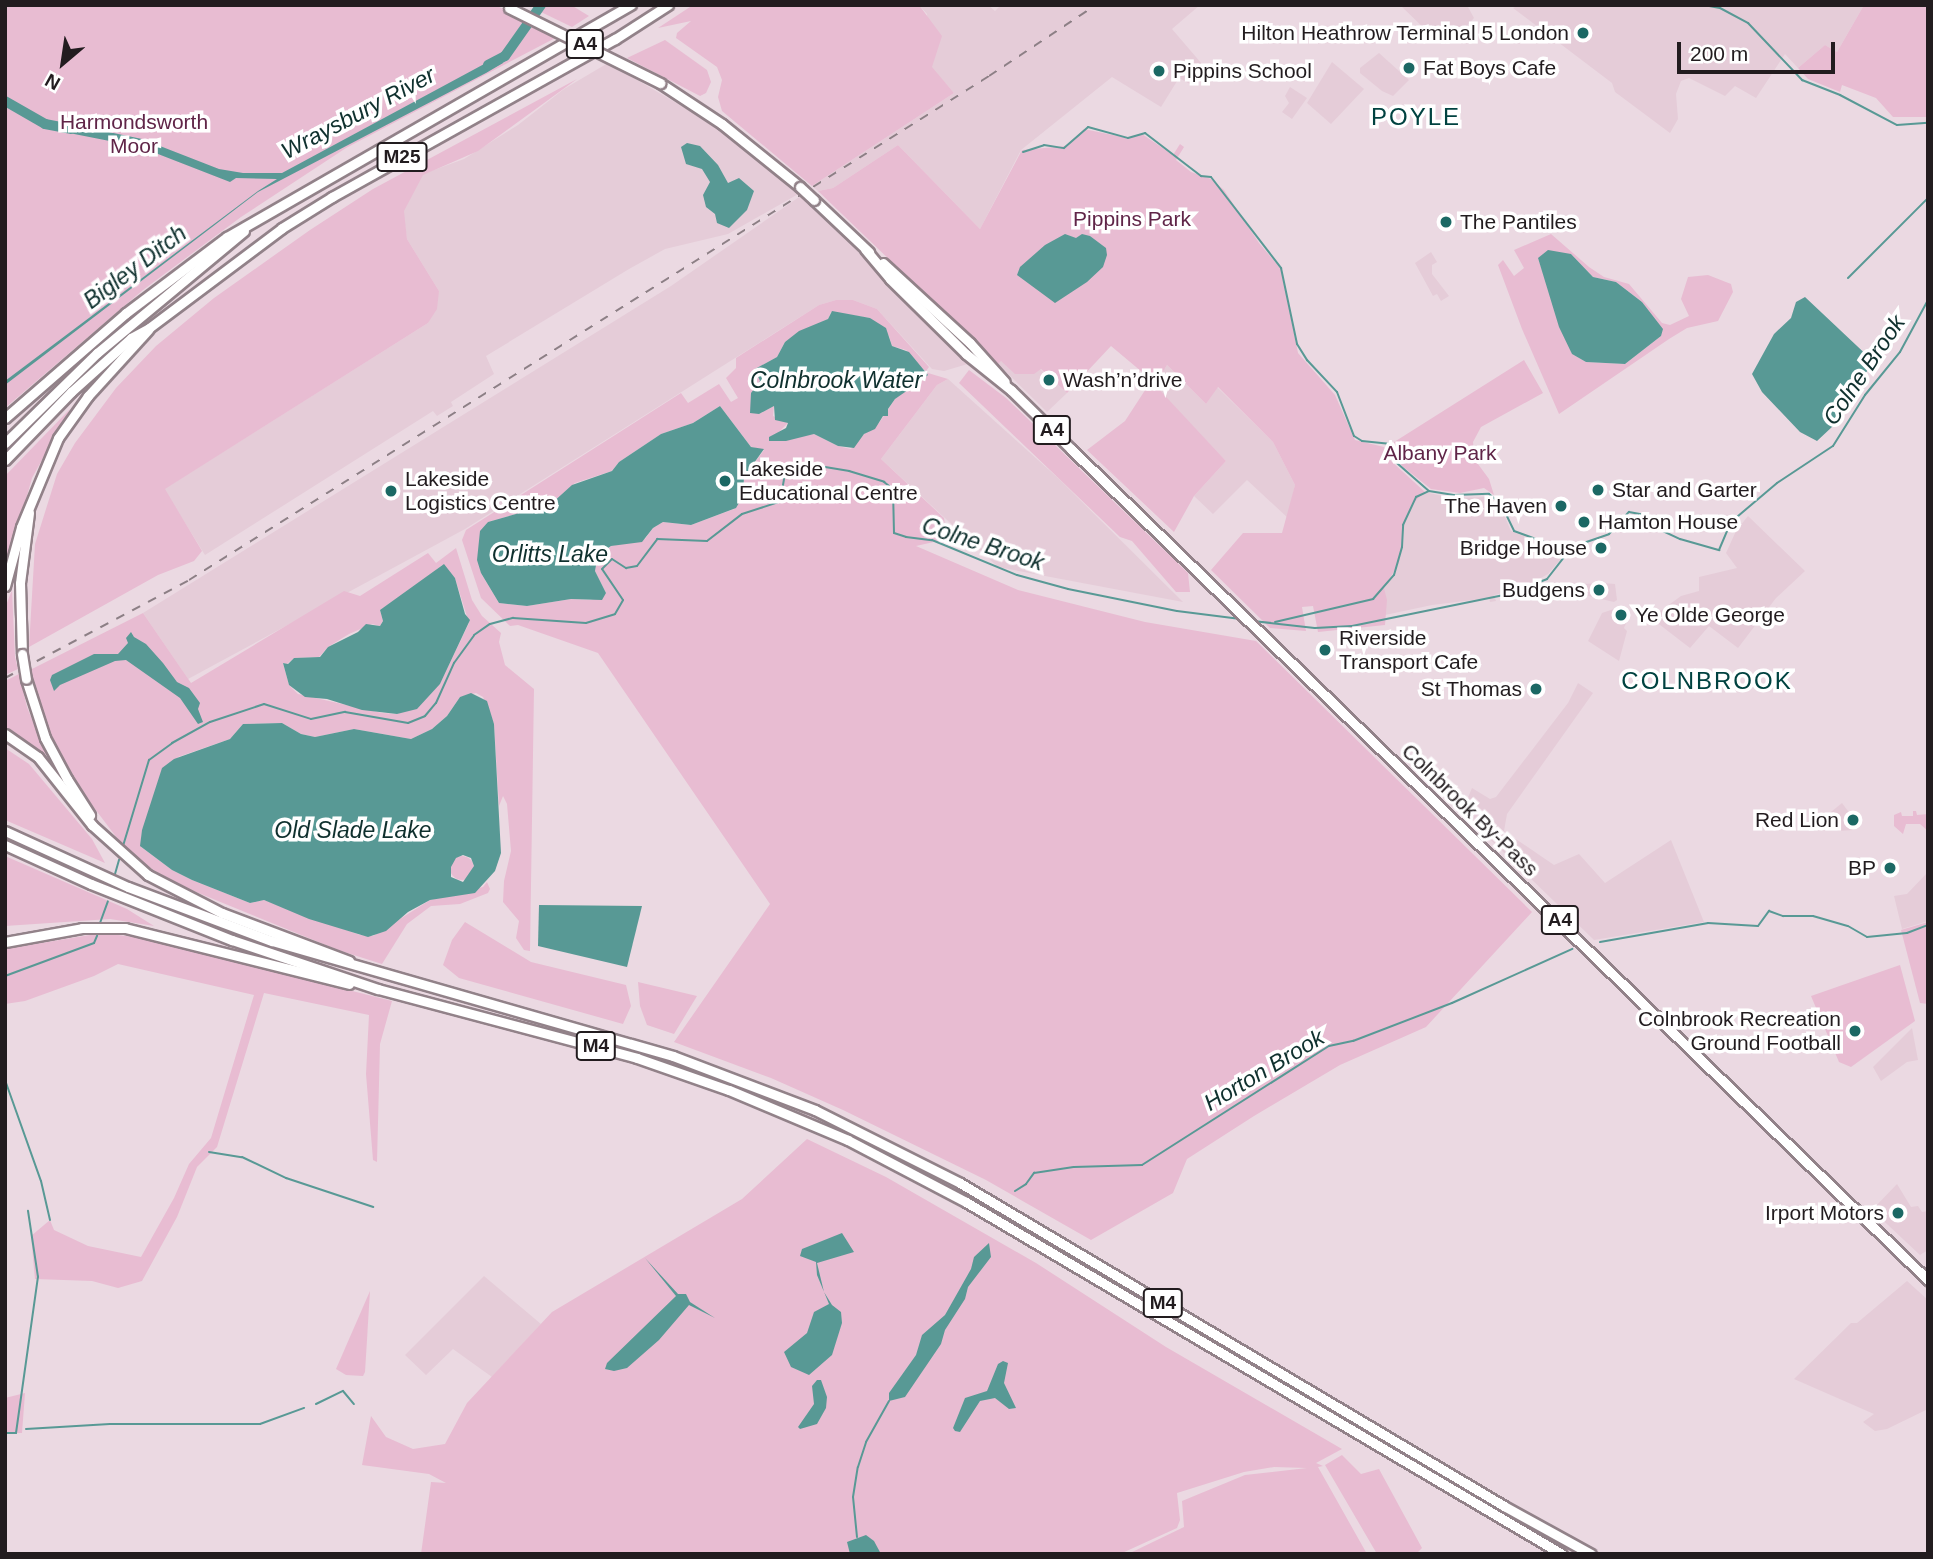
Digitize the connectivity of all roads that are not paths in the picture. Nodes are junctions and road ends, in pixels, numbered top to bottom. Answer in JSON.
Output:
{"nodes":[{"id":1,"x":631,"y":5,"type":"edge"},
{"id":2,"x":668,"y":5,"type":"edge"},
{"id":3,"x":507,"y":6,"type":"edge"},
{"id":4,"x":247,"y":228,"type":"junction"},
{"id":5,"x":149,"y":328,"type":"junction"},
{"id":6,"x":5,"y":418,"type":"edge"},
{"id":7,"x":5,"y":443,"type":"edge"},
{"id":8,"x":5,"y":460,"type":"edge"},
{"id":9,"x":29,"y":512,"type":"junction"},
{"id":10,"x":5,"y":586,"type":"edge"},
{"id":11,"x":5,"y":733,"type":"edge"},
{"id":12,"x":5,"y":831,"type":"edge"},
{"id":13,"x":104,"y":836,"type":"junction"},
{"id":14,"x":5,"y":845,"type":"edge"},
{"id":15,"x":42,"y":934,"type":"junction"},
{"id":16,"x":5,"y":936,"type":"edge"},
{"id":17,"x":5,"y":942,"type":"edge"},
{"id":18,"x":381,"y":975,"type":"junction"},
{"id":19,"x":378,"y":989,"type":"junction"},
{"id":20,"x":1905,"y":1255,"type":"junction"},
{"id":21,"x":1928,"y":1274,"type":"edge"},
{"id":22,"x":1928,"y":1280,"type":"edge"},
{"id":23,"x":1562,"y":1554,"type":"edge"},
{"id":24,"x":1591,"y":1554,"type":"edge"}],
"edges":[{"from":1,"to":4,"type":"highway","number":"M25"},
{"from":2,"to":5,"type":"highway","number":"M25"},
{"from":3,"to":20,"type":"highway","name":"Colnbrook By-Pass","number":"A4","bridge":true},
{"from":4,"to":6,"type":"highway"},
{"from":4,"to":7,"type":"highway","number":"M25"},
{"from":5,"to":8,"type":"highway","number":"M25"},
{"from":5,"to":9,"type":"highway"},
{"from":9,"to":10,"type":"highway"},
{"from":9,"to":13,"type":"highway","bridge":true},
{"from":11,"to":13,"type":"highway"},
{"from":12,"to":18,"type":"highway","number":"M4"},
{"from":13,"to":18,"type":"highway"},
{"from":14,"to":19,"type":"highway","number":"M4"},
{"from":15,"to":16,"type":"highway"},
{"from":15,"to":17,"type":"highway"},
{"from":15,"to":19,"type":"highway"},
{"from":18,"to":24,"type":"highway","number":"M4"},
{"from":19,"to":23,"type":"highway","number":"M4"},
{"from":20,"to":21,"type":"highway","name":"Colnbrook By-Pass","number":"A4"},
{"from":20,"to":22,"type":"highway","name":"Colnbrook By-Pass","number":"A4"}]}
